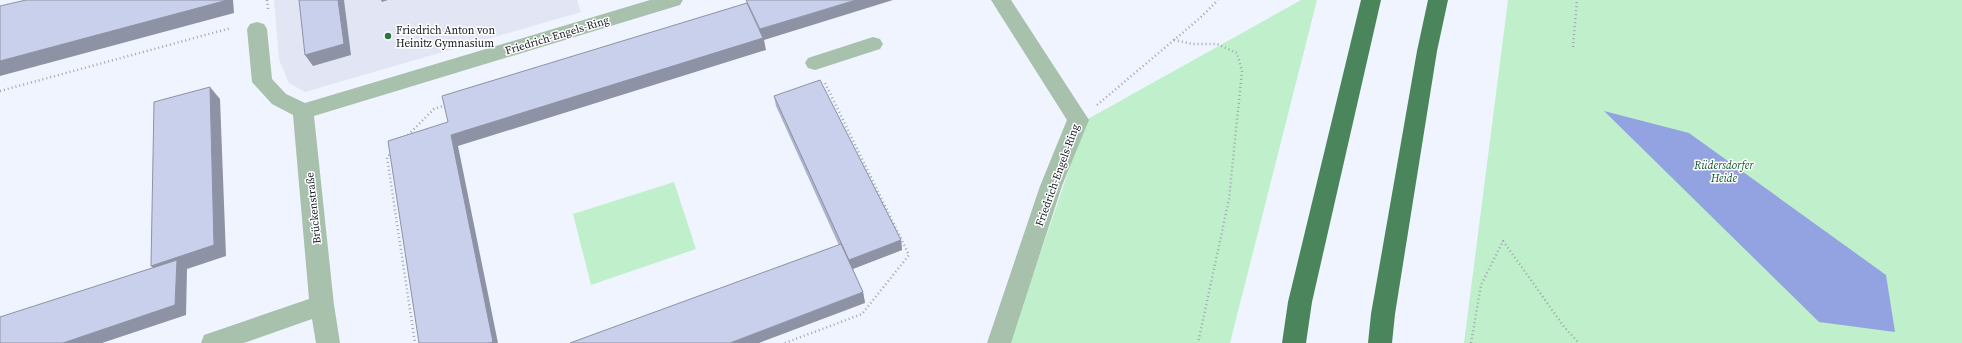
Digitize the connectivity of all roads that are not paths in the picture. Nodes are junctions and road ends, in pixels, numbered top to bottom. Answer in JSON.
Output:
{"nodes":[{"id":1,"x":673,"y":0,"type":"edge"},
{"id":2,"x":1001,"y":0,"type":"edge"},
{"id":3,"x":1371,"y":0,"type":"edge"},
{"id":4,"x":1438,"y":0,"type":"edge"},
{"id":5,"x":247,"y":28,"type":"road end"},
{"id":6,"x":873,"y":44,"type":"dead end"},
{"id":7,"x":815,"y":63,"type":"road end"},
{"id":8,"x":303,"y":111,"type":"junction"},
{"id":9,"x":322,"y":305,"type":"junction"},
{"id":10,"x":213,"y":343,"type":"edge"},
{"id":11,"x":328,"y":343,"type":"edge"},
{"id":12,"x":999,"y":343,"type":"edge"},
{"id":13,"x":1294,"y":343,"type":"edge"},
{"id":14,"x":1380,"y":343,"type":"edge"}],
"edges":[{"from":1,"to":8,"type":"street","name":"Friedrich-Engels-Ring"},
{"from":2,"to":12,"type":"street","name":"Friedrich-Engels-Ring"},
{"from":3,"to":13,"type":"highway"},
{"from":4,"to":14,"type":"highway"},
{"from":5,"to":8,"type":"street"},
{"from":6,"to":7,"type":"street"},
{"from":8,"to":9,"type":"street","name":"Brückenstraße"},
{"from":9,"to":10,"type":"street"},
{"from":9,"to":11,"type":"street","name":"Brückenstraße"}]}
